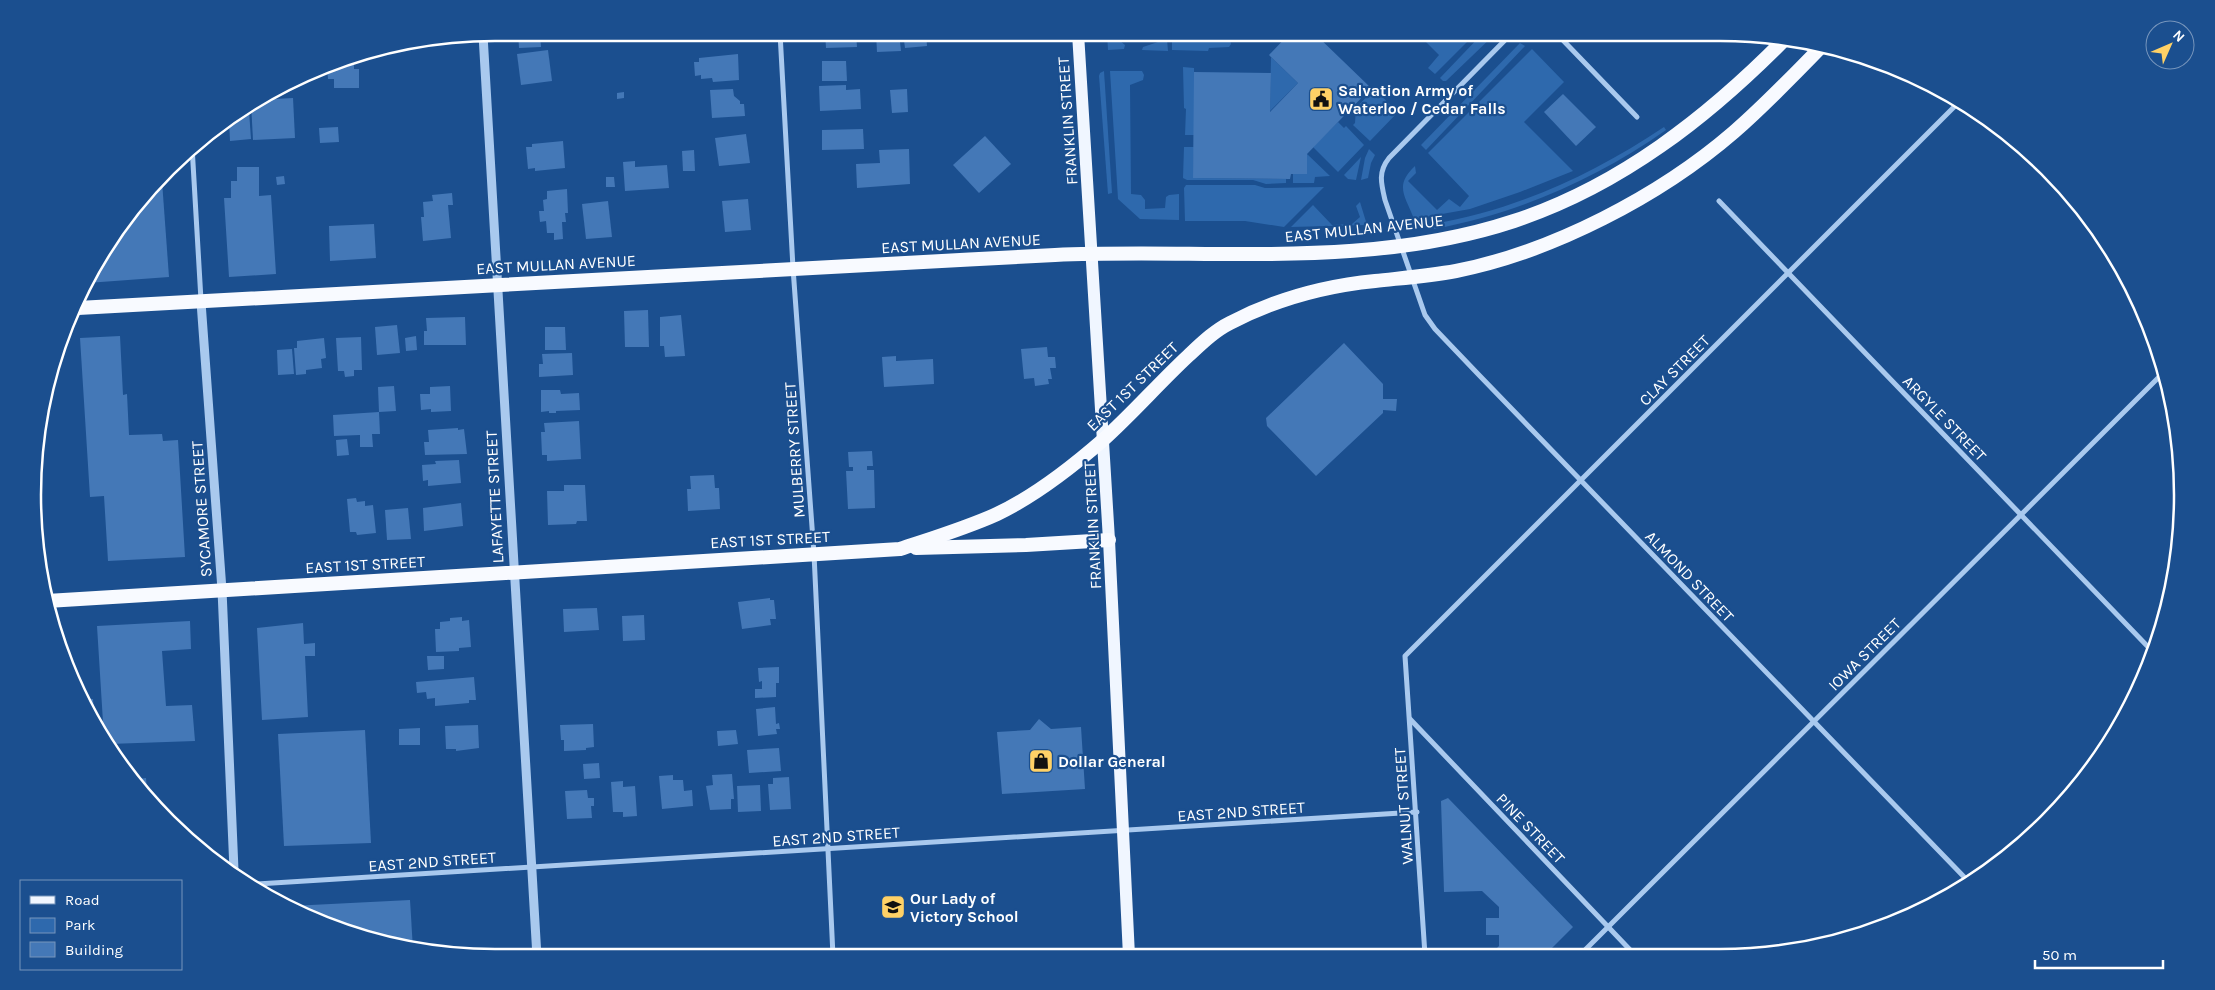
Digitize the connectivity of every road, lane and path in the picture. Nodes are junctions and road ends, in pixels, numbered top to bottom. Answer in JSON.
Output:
{"nodes":[{"id":1,"x":483,"y":41,"type":"edge"},
{"id":2,"x":781,"y":41,"type":"edge"},
{"id":3,"x":1079,"y":41,"type":"edge"},
{"id":4,"x":1503,"y":41,"type":"edge"},
{"id":5,"x":1565,"y":41,"type":"edge"},
{"id":6,"x":1779,"y":45,"type":"edge"},
{"id":7,"x":1816,"y":52,"type":"edge"},
{"id":8,"x":1954,"y":107,"type":"edge"},
{"id":9,"x":1637,"y":117,"type":"dead end"},
{"id":10,"x":193,"y":157,"type":"edge"},
{"id":11,"x":1719,"y":201,"type":"dead end"},
{"id":12,"x":1400,"y":246,"type":"junction"},
{"id":13,"x":1092,"y":254,"type":"junction"},
{"id":14,"x":794,"y":268,"type":"junction"},
{"id":15,"x":1788,"y":273,"type":"junction"},
{"id":16,"x":1412,"y":278,"type":"junction"},
{"id":17,"x":497,"y":284,"type":"junction"},
{"id":18,"x":201,"y":302,"type":"junction"},
{"id":19,"x":82,"y":308,"type":"edge"},
{"id":20,"x":2158,"y":378,"type":"edge"},
{"id":21,"x":1104,"y":439,"type":"junction"},
{"id":22,"x":1580,"y":481,"type":"junction"},
{"id":23,"x":2021,"y":514,"type":"junction"},
{"id":24,"x":1110,"y":540,"type":"junction"},
{"id":25,"x":900,"y":549,"type":"junction"},
{"id":26,"x":814,"y":554,"type":"junction"},
{"id":27,"x":514,"y":572,"type":"junction"},
{"id":28,"x":222,"y":590,"type":"junction"},
{"id":29,"x":54,"y":601,"type":"edge"},
{"id":30,"x":2148,"y":647,"type":"edge"},
{"id":31,"x":1405,"y":656,"type":"joint"},
{"id":32,"x":1410,"y":719,"type":"junction"},
{"id":33,"x":1814,"y":722,"type":"junction"},
{"id":34,"x":1417,"y":812,"type":"junction"},
{"id":35,"x":1122,"y":831,"type":"junction"},
{"id":36,"x":827,"y":849,"type":"junction"},
{"id":37,"x":234,"y":865,"type":"edge"},
{"id":38,"x":531,"y":867,"type":"junction"},
{"id":39,"x":1964,"y":877,"type":"edge"},
{"id":40,"x":261,"y":884,"type":"edge"},
{"id":41,"x":1608,"y":927,"type":"junction"},
{"id":42,"x":536,"y":949,"type":"edge"},
{"id":43,"x":833,"y":949,"type":"edge"},
{"id":44,"x":1129,"y":949,"type":"edge"},
{"id":45,"x":1425,"y":949,"type":"edge"},
{"id":46,"x":1586,"y":949,"type":"edge"},
{"id":47,"x":1629,"y":949,"type":"edge"}],
"edges":[{"from":1,"to":17,"type":"street","name":"LAFAYETTE STREET"},
{"from":2,"to":14,"type":"street","name":"MULBERRY STREET"},
{"from":3,"to":13,"type":"main road","name":"FRANKLIN STREET"},
{"from":4,"to":12,"type":"street","name":"ALMOND STREET"},
{"from":5,"to":9,"type":"street"},
{"from":6,"to":12,"type":"highway","name":"EAST MULLAN AVENUE"},
{"from":7,"to":16,"type":"highway"},
{"from":8,"to":15,"type":"street","name":"CLAY STREET"},
{"from":10,"to":18,"type":"street","name":"SYCAMORE STREET"},
{"from":11,"to":15,"type":"street","name":"ARGYLE STREET"},
{"from":12,"to":13,"type":"highway","name":"EAST MULLAN AVENUE"},
{"from":12,"to":16,"type":"street","name":"ALMOND STREET"},
{"from":13,"to":14,"type":"highway","name":"EAST MULLAN AVENUE"},
{"from":13,"to":21,"type":"main road","name":"FRANKLIN STREET"},
{"from":14,"to":17,"type":"highway","name":"EAST MULLAN AVENUE"},
{"from":14,"to":26,"type":"street","name":"MULBERRY STREET"},
{"from":15,"to":22,"type":"street","name":"CLAY STREET"},
{"from":15,"to":23,"type":"street","name":"ARGYLE STREET"},
{"from":16,"to":21,"type":"highway","name":"EAST 1ST STREET"},
{"from":16,"to":22,"type":"street","name":"ALMOND STREET"},
{"from":17,"to":18,"type":"highway","name":"EAST MULLAN AVENUE"},
{"from":17,"to":27,"type":"street","name":"LAFAYETTE STREET"},
{"from":18,"to":19,"type":"highway","name":"EAST MULLAN AVENUE"},
{"from":18,"to":28,"type":"street","name":"SYCAMORE STREET"},
{"from":20,"to":23,"type":"street","name":"IOWA STREET"},
{"from":21,"to":24,"type":"main road","name":"FRANKLIN STREET"},
{"from":21,"to":25,"type":"highway","name":"EAST 1ST STREET"},
{"from":22,"to":31,"type":"street","name":"CLAY STREET"},
{"from":22,"to":33,"type":"street","name":"ALMOND STREET"},
{"from":23,"to":30,"type":"street","name":"ARGYLE STREET"},
{"from":23,"to":33,"type":"street","name":"IOWA STREET"},
{"from":24,"to":25,"type":"highway"},
{"from":24,"to":35,"type":"main road","name":"FRANKLIN STREET"},
{"from":25,"to":26,"type":"highway","name":"EAST 1ST STREET"},
{"from":26,"to":27,"type":"highway","name":"EAST 1ST STREET"},
{"from":26,"to":36,"type":"street","name":"MULBERRY STREET"},
{"from":27,"to":28,"type":"highway","name":"EAST 1ST STREET"},
{"from":27,"to":38,"type":"street","name":"LAFAYETTE STREET"},
{"from":28,"to":29,"type":"highway","name":"EAST 1ST STREET"},
{"from":28,"to":37,"type":"street","name":"SYCAMORE STREET"},
{"from":31,"to":32,"type":"street","name":"WALNUT STREET"},
{"from":32,"to":34,"type":"street","name":"WALNUT STREET"},
{"from":32,"to":41,"type":"street","name":"PINE STREET"},
{"from":33,"to":39,"type":"street","name":"ALMOND STREET"},
{"from":33,"to":41,"type":"street","name":"IOWA STREET"},
{"from":34,"to":35,"type":"street","name":"EAST 2ND STREET"},
{"from":34,"to":45,"type":"street","name":"WALNUT STREET"},
{"from":35,"to":36,"type":"street","name":"EAST 2ND STREET"},
{"from":35,"to":44,"type":"main road","name":"FRANKLIN STREET"},
{"from":36,"to":38,"type":"street","name":"EAST 2ND STREET"},
{"from":36,"to":43,"type":"street","name":"MULBERRY STREET"},
{"from":38,"to":40,"type":"street","name":"EAST 2ND STREET"},
{"from":38,"to":42,"type":"street","name":"LAFAYETTE STREET"},
{"from":41,"to":46,"type":"street","name":"IOWA STREET"},
{"from":41,"to":47,"type":"street","name":"PINE STREET"}]}
